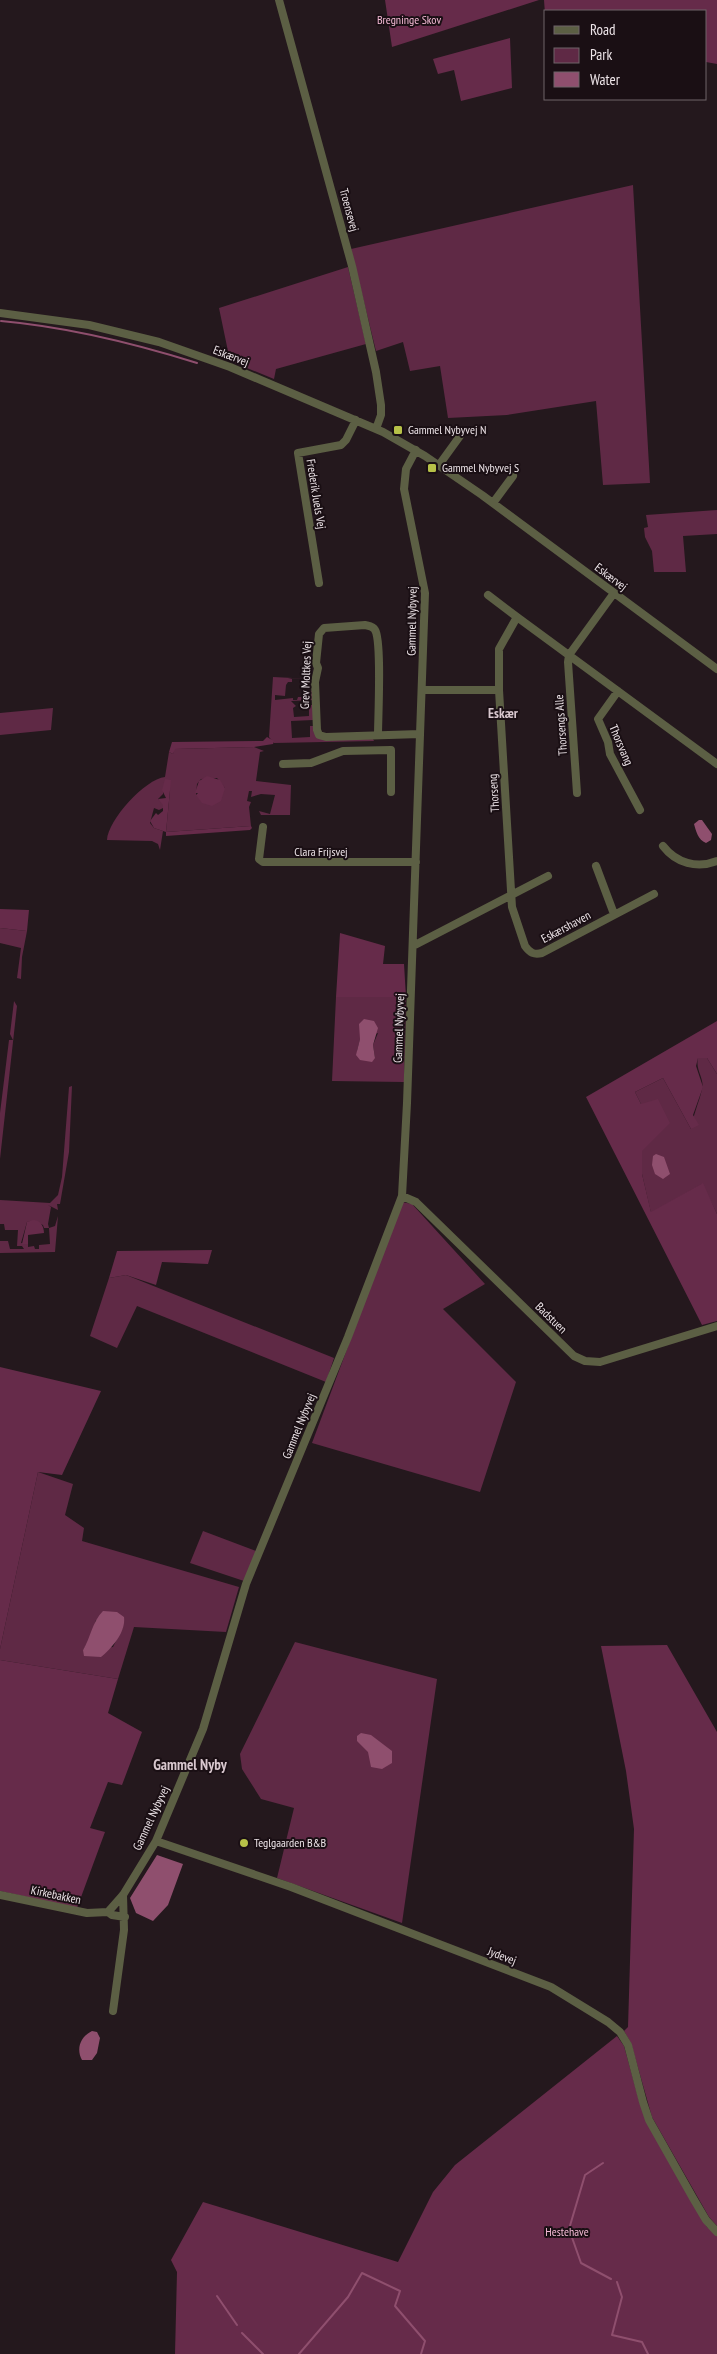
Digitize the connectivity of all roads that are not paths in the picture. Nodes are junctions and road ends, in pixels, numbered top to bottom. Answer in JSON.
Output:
{"nodes":[{"id":1,"x":280,"y":0,"type":"edge"},
{"id":2,"x":0,"y":313,"type":"edge"},
{"id":3,"x":356,"y":420,"type":"junction"},
{"id":4,"x":376,"y":429,"type":"junction"},
{"id":5,"x":460,"y":436,"type":"dead end"},
{"id":6,"x":416,"y":450,"type":"junction"},
{"id":7,"x":439,"y":465,"type":"junction"},
{"id":8,"x":513,"y":476,"type":"dead end"},
{"id":9,"x":493,"y":503,"type":"junction"},
{"id":10,"x":318,"y":583,"type":"dead end"},
{"id":11,"x":614,"y":593,"type":"junction"},
{"id":12,"x":488,"y":595,"type":"dead end"},
{"id":13,"x":517,"y":617,"type":"junction"},
{"id":14,"x":569,"y":655,"type":"junction"},
{"id":15,"x":717,"y":669,"type":"edge"},
{"id":16,"x":422,"y":690,"type":"junction"},
{"id":17,"x":499,"y":690,"type":"junction"},
{"id":18,"x":618,"y":691,"type":"junction"},
{"id":19,"x":420,"y":734,"type":"junction"},
{"id":20,"x":377,"y":735,"type":"junction"},
{"id":21,"x":378,"y":750,"type":"junction"},
{"id":22,"x":284,"y":764,"type":"dead end"},
{"id":23,"x":717,"y":764,"type":"edge"},
{"id":24,"x":392,"y":792,"type":"dead end"},
{"id":25,"x":577,"y":794,"type":"dead end"},
{"id":26,"x":640,"y":810,"type":"dead end"},
{"id":27,"x":263,"y":827,"type":"dead end"},
{"id":28,"x":663,"y":846,"type":"dead end"},
{"id":29,"x":416,"y":862,"type":"junction"},
{"id":30,"x":716,"y":864,"type":"edge"},
{"id":31,"x":596,"y":866,"type":"dead end"},
{"id":32,"x":548,"y":876,"type":"dead end"},
{"id":33,"x":654,"y":894,"type":"dead end"},
{"id":34,"x":512,"y":895,"type":"junction"},
{"id":35,"x":614,"y":914,"type":"junction"},
{"id":36,"x":413,"y":946,"type":"junction"},
{"id":37,"x":402,"y":1196,"type":"junction"},
{"id":38,"x":717,"y":1326,"type":"edge"},
{"id":39,"x":156,"y":1841,"type":"junction"},
{"id":40,"x":0,"y":1894,"type":"edge"},
{"id":41,"x":123,"y":1896,"type":"junction"},
{"id":42,"x":108,"y":1912,"type":"junction"},
{"id":43,"x":124,"y":1917,"type":"junction"},
{"id":44,"x":113,"y":2011,"type":"dead end"},
{"id":45,"x":717,"y":2232,"type":"edge"}],
"edges":[{"from":1,"to":4,"type":"street","name":"Troensevej"},
{"from":2,"to":3,"type":"street","name":"Eskærvej"},
{"from":3,"to":4,"type":"street","name":"Eskærvej"},
{"from":3,"to":10,"type":"street","name":"Frederik Juels Vej"},
{"from":4,"to":6,"type":"street","name":"Eskærvej"},
{"from":5,"to":7,"type":"street"},
{"from":6,"to":7,"type":"street","name":"Eskærvej"},
{"from":6,"to":16,"type":"street","name":"Gammel Nybyvej"},
{"from":7,"to":9,"type":"street","name":"Eskærvej"},
{"from":8,"to":9,"type":"street"},
{"from":9,"to":11,"type":"street","name":"Eskærvej"},
{"from":11,"to":14,"type":"street"},
{"from":11,"to":15,"type":"street","name":"Eskærvej"},
{"from":12,"to":13,"type":"street"},
{"from":13,"to":14,"type":"street"},
{"from":13,"to":17,"type":"street","name":"Thorseng"},
{"from":14,"to":18,"type":"street"},
{"from":14,"to":25,"type":"street","name":"Thorsengs Alle"},
{"from":16,"to":17,"type":"street"},
{"from":16,"to":19,"type":"street","name":"Gammel Nybyvej"},
{"from":17,"to":34,"type":"street","name":"Thorseng"},
{"from":18,"to":23,"type":"street"},
{"from":18,"to":26,"type":"street","name":"Thorsvang"},
{"from":19,"to":20,"type":"street","name":"Grev Moltkes Vej"},
{"from":19,"to":29,"type":"street","name":"Gammel Nybyvej"},
{"from":20,"to":20,"type":"street","name":"Grev Moltkes Vej"},
{"from":20,"to":21,"type":"street","name":"Grev Moltkes Vej"},
{"from":21,"to":22,"type":"street"},
{"from":21,"to":24,"type":"street"},
{"from":27,"to":29,"type":"street","name":"Clara Frijsvej"},
{"from":28,"to":30,"type":"street"},
{"from":29,"to":36,"type":"street","name":"Gammel Nybyvej"},
{"from":31,"to":35,"type":"street"},
{"from":32,"to":34,"type":"street"},
{"from":33,"to":35,"type":"street","name":"Eskærshaven"},
{"from":34,"to":35,"type":"street","name":"Eskærshaven"},
{"from":34,"to":36,"type":"street"},
{"from":36,"to":37,"type":"street","name":"Gammel Nybyvej"},
{"from":37,"to":38,"type":"street","name":"Badstuen"},
{"from":37,"to":39,"type":"street","name":"Gammel Nybyvej"},
{"from":39,"to":41,"type":"street","name":"Gammel Nybyvej"},
{"from":39,"to":45,"type":"street","name":"Jydevej"},
{"from":40,"to":42,"type":"street","name":"Kirkebakken"},
{"from":41,"to":42,"type":"street","name":"Gammel Nybyvej"},
{"from":41,"to":43,"type":"street"},
{"from":42,"to":43,"type":"street"},
{"from":43,"to":44,"type":"street"}]}
